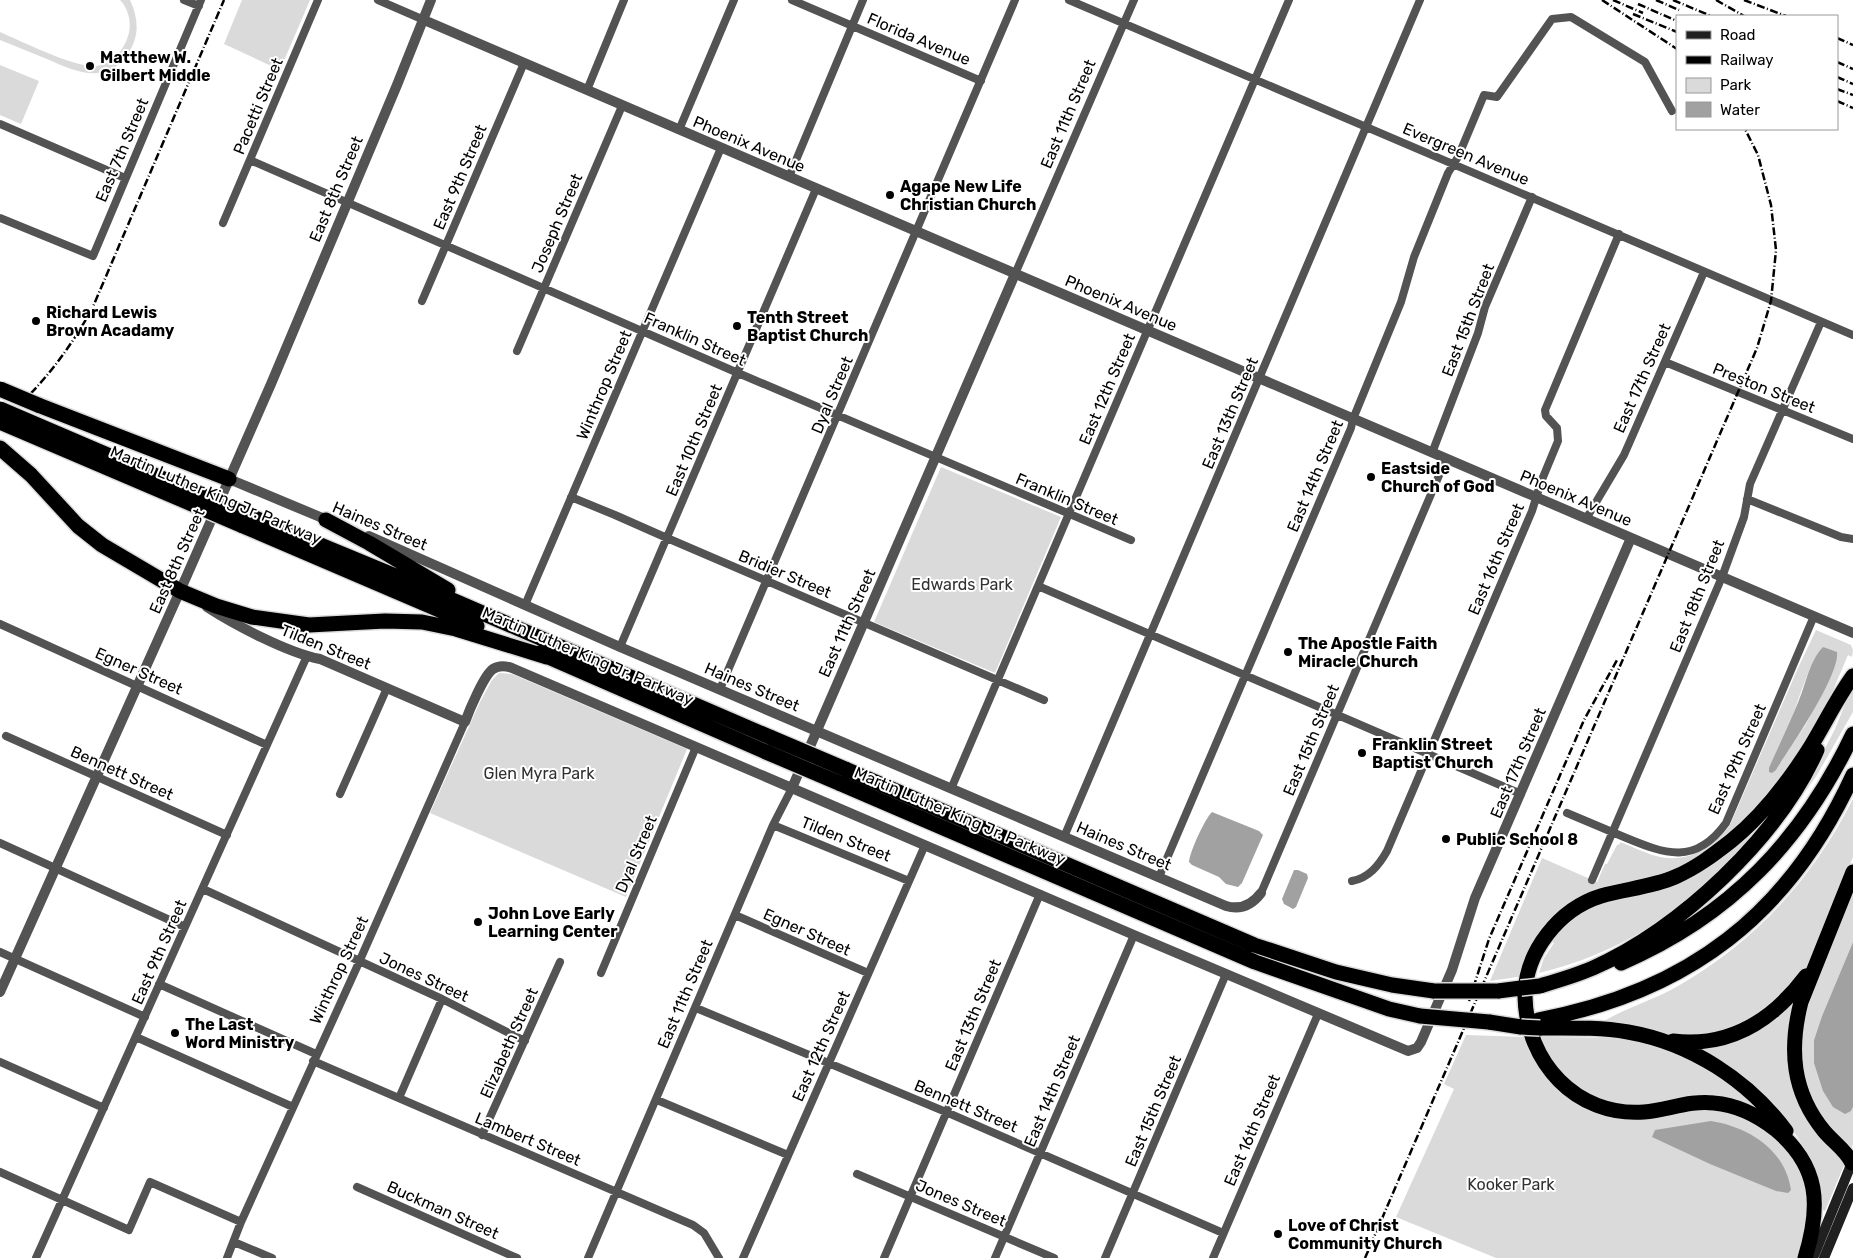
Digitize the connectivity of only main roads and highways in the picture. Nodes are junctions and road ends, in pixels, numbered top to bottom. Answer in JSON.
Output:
{"nodes":[{"id":1,"x":0,"y":390,"type":"edge"},
{"id":2,"x":0,"y":409,"type":"edge"},
{"id":3,"x":0,"y":422,"type":"edge"},
{"id":4,"x":0,"y":448,"type":"edge"},
{"id":5,"x":229,"y":479,"type":"road end"},
{"id":6,"x":243,"y":520,"type":"junction"},
{"id":7,"x":326,"y":520,"type":"road end"},
{"id":8,"x":494,"y":618,"type":"junction"},
{"id":9,"x":546,"y":657,"type":"junction"},
{"id":10,"x":1853,"y":668,"type":"edge"},
{"id":11,"x":1849,"y":682,"type":"edge"},
{"id":12,"x":1853,"y":734,"type":"edge"},
{"id":13,"x":769,"y":745,"type":"junction"},
{"id":14,"x":1853,"y":775,"type":"edge"},
{"id":15,"x":1853,"y":872,"type":"edge"},
{"id":16,"x":1820,"y":950,"type":"junction"},
{"id":17,"x":1541,"y":985,"type":"junction"},
{"id":18,"x":1539,"y":1024,"type":"junction"},
{"id":19,"x":1655,"y":1039,"type":"junction"},
{"id":20,"x":1798,"y":1152,"type":"junction"},
{"id":21,"x":1853,"y":1165,"type":"edge"},
{"id":22,"x":1853,"y":1188,"type":"edge"},
{"id":23,"x":1805,"y":1258,"type":"edge"},
{"id":24,"x":1813,"y":1258,"type":"edge"},
{"id":25,"x":1824,"y":1258,"type":"edge"}],
"edges":[{"from":1,"to":5,"type":"highway","bridge":true},
{"from":2,"to":6,"type":"highway","name":"Martin Luther King Jr. Parkway","bridge":true},
{"from":3,"to":6,"type":"highway","name":"Martin Luther King Jr. Parkway","bridge":true},
{"from":4,"to":9,"type":"highway"},
{"from":6,"to":8,"type":"highway","name":"Martin Luther King Jr. Parkway"},
{"from":6,"to":9,"type":"highway","name":"Martin Luther King Jr. Parkway"},
{"from":7,"to":8,"type":"highway"},
{"from":8,"to":13,"type":"highway","name":"Martin Luther King Jr. Parkway"},
{"from":9,"to":13,"type":"highway","name":"Martin Luther King Jr. Parkway"},
{"from":10,"to":11,"type":"highway"},
{"from":11,"to":17,"type":"highway"},
{"from":11,"to":20,"type":"highway"},
{"from":12,"to":17,"type":"highway","name":"Martin Luther King Jr. Parkway"},
{"from":13,"to":17,"type":"highway","name":"Martin Luther King Jr. Parkway","bridge":true},
{"from":13,"to":18,"type":"highway","name":"Martin Luther King Jr. Parkway","bridge":true},
{"from":14,"to":18,"type":"highway"},
{"from":15,"to":16,"type":"highway"},
{"from":16,"to":19,"type":"highway"},
{"from":16,"to":21,"type":"highway"},
{"from":18,"to":19,"type":"highway"},
{"from":19,"to":20,"type":"highway"},
{"from":20,"to":23,"type":"highway"},
{"from":21,"to":24,"type":"main road"},
{"from":22,"to":25,"type":"main road"}]}
